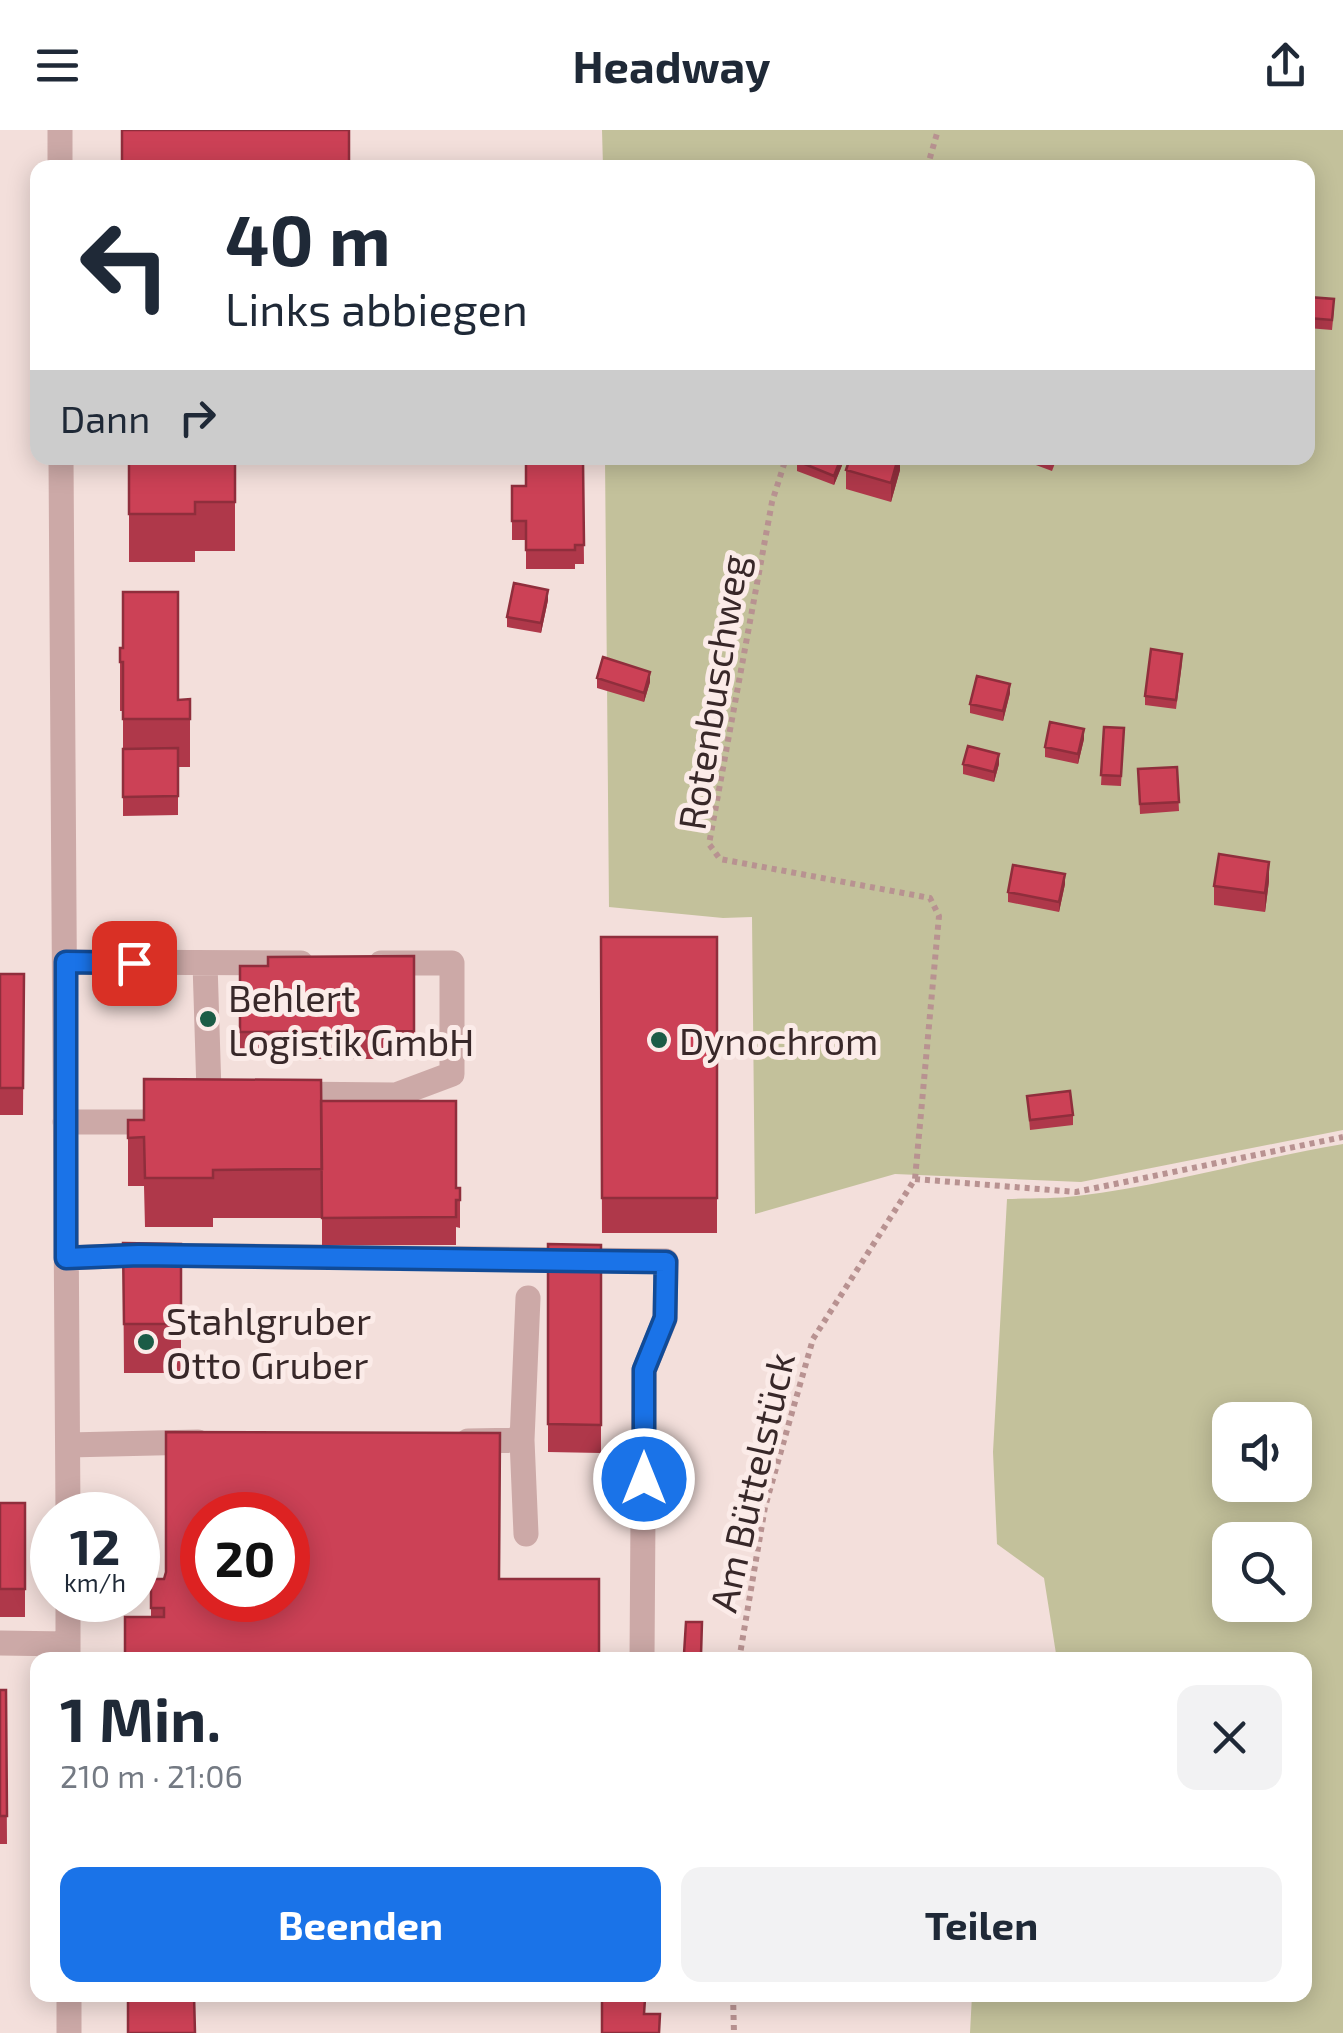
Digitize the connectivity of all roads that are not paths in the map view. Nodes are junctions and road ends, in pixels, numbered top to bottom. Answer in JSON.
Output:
{"nodes":[{"id":1,"x":60,"y":130,"type":"edge"},
{"id":2,"x":60,"y":160,"type":"edge"},
{"id":3,"x":61,"y":465,"type":"edge"},
{"id":4,"x":66,"y":962,"type":"junction"},
{"id":5,"x":206,"y":963,"type":"junction"},
{"id":6,"x":319,"y":963,"type":"edge"},
{"id":7,"x":357,"y":963,"type":"edge"},
{"id":8,"x":65,"y":1122,"type":"junction"},
{"id":9,"x":178,"y":1122,"type":"edge"},
{"id":10,"x":66,"y":1258,"type":"junction"},
{"id":11,"x":528,"y":1298,"type":"dead end"},
{"id":12,"x":522,"y":1440,"type":"junction"},
{"id":13,"x":442,"y":1441,"type":"edge"},
{"id":14,"x":222,"y":1442,"type":"edge"},
{"id":15,"x":68,"y":1445,"type":"junction"},
{"id":16,"x":68,"y":1492,"type":"edge"},
{"id":17,"x":526,"y":1534,"type":"dead end"},
{"id":18,"x":68,"y":1622,"type":"edge"},
{"id":19,"x":0,"y":1643,"type":"edge"},
{"id":20,"x":68,"y":1652,"type":"edge"},
{"id":21,"x":642,"y":1652,"type":"edge"},
{"id":22,"x":69,"y":2002,"type":"edge"},
{"id":23,"x":70,"y":2033,"type":"edge"}],
"edges":[{"from":1,"to":2,"type":"street"},
{"from":3,"to":4,"type":"street"},
{"from":4,"to":5,"type":"street"},
{"from":4,"to":8,"type":"street"},
{"from":5,"to":6,"type":"street"},
{"from":5,"to":7,"type":"street"},
{"from":8,"to":9,"type":"street"},
{"from":8,"to":10,"type":"street"},
{"from":10,"to":15,"type":"street"},
{"from":10,"to":21,"type":"street"},
{"from":11,"to":12,"type":"street"},
{"from":12,"to":13,"type":"street"},
{"from":12,"to":17,"type":"street"},
{"from":14,"to":15,"type":"street"},
{"from":15,"to":16,"type":"street"},
{"from":18,"to":20,"type":"street"},
{"from":19,"to":20,"type":"street"},
{"from":22,"to":23,"type":"street"}]}
